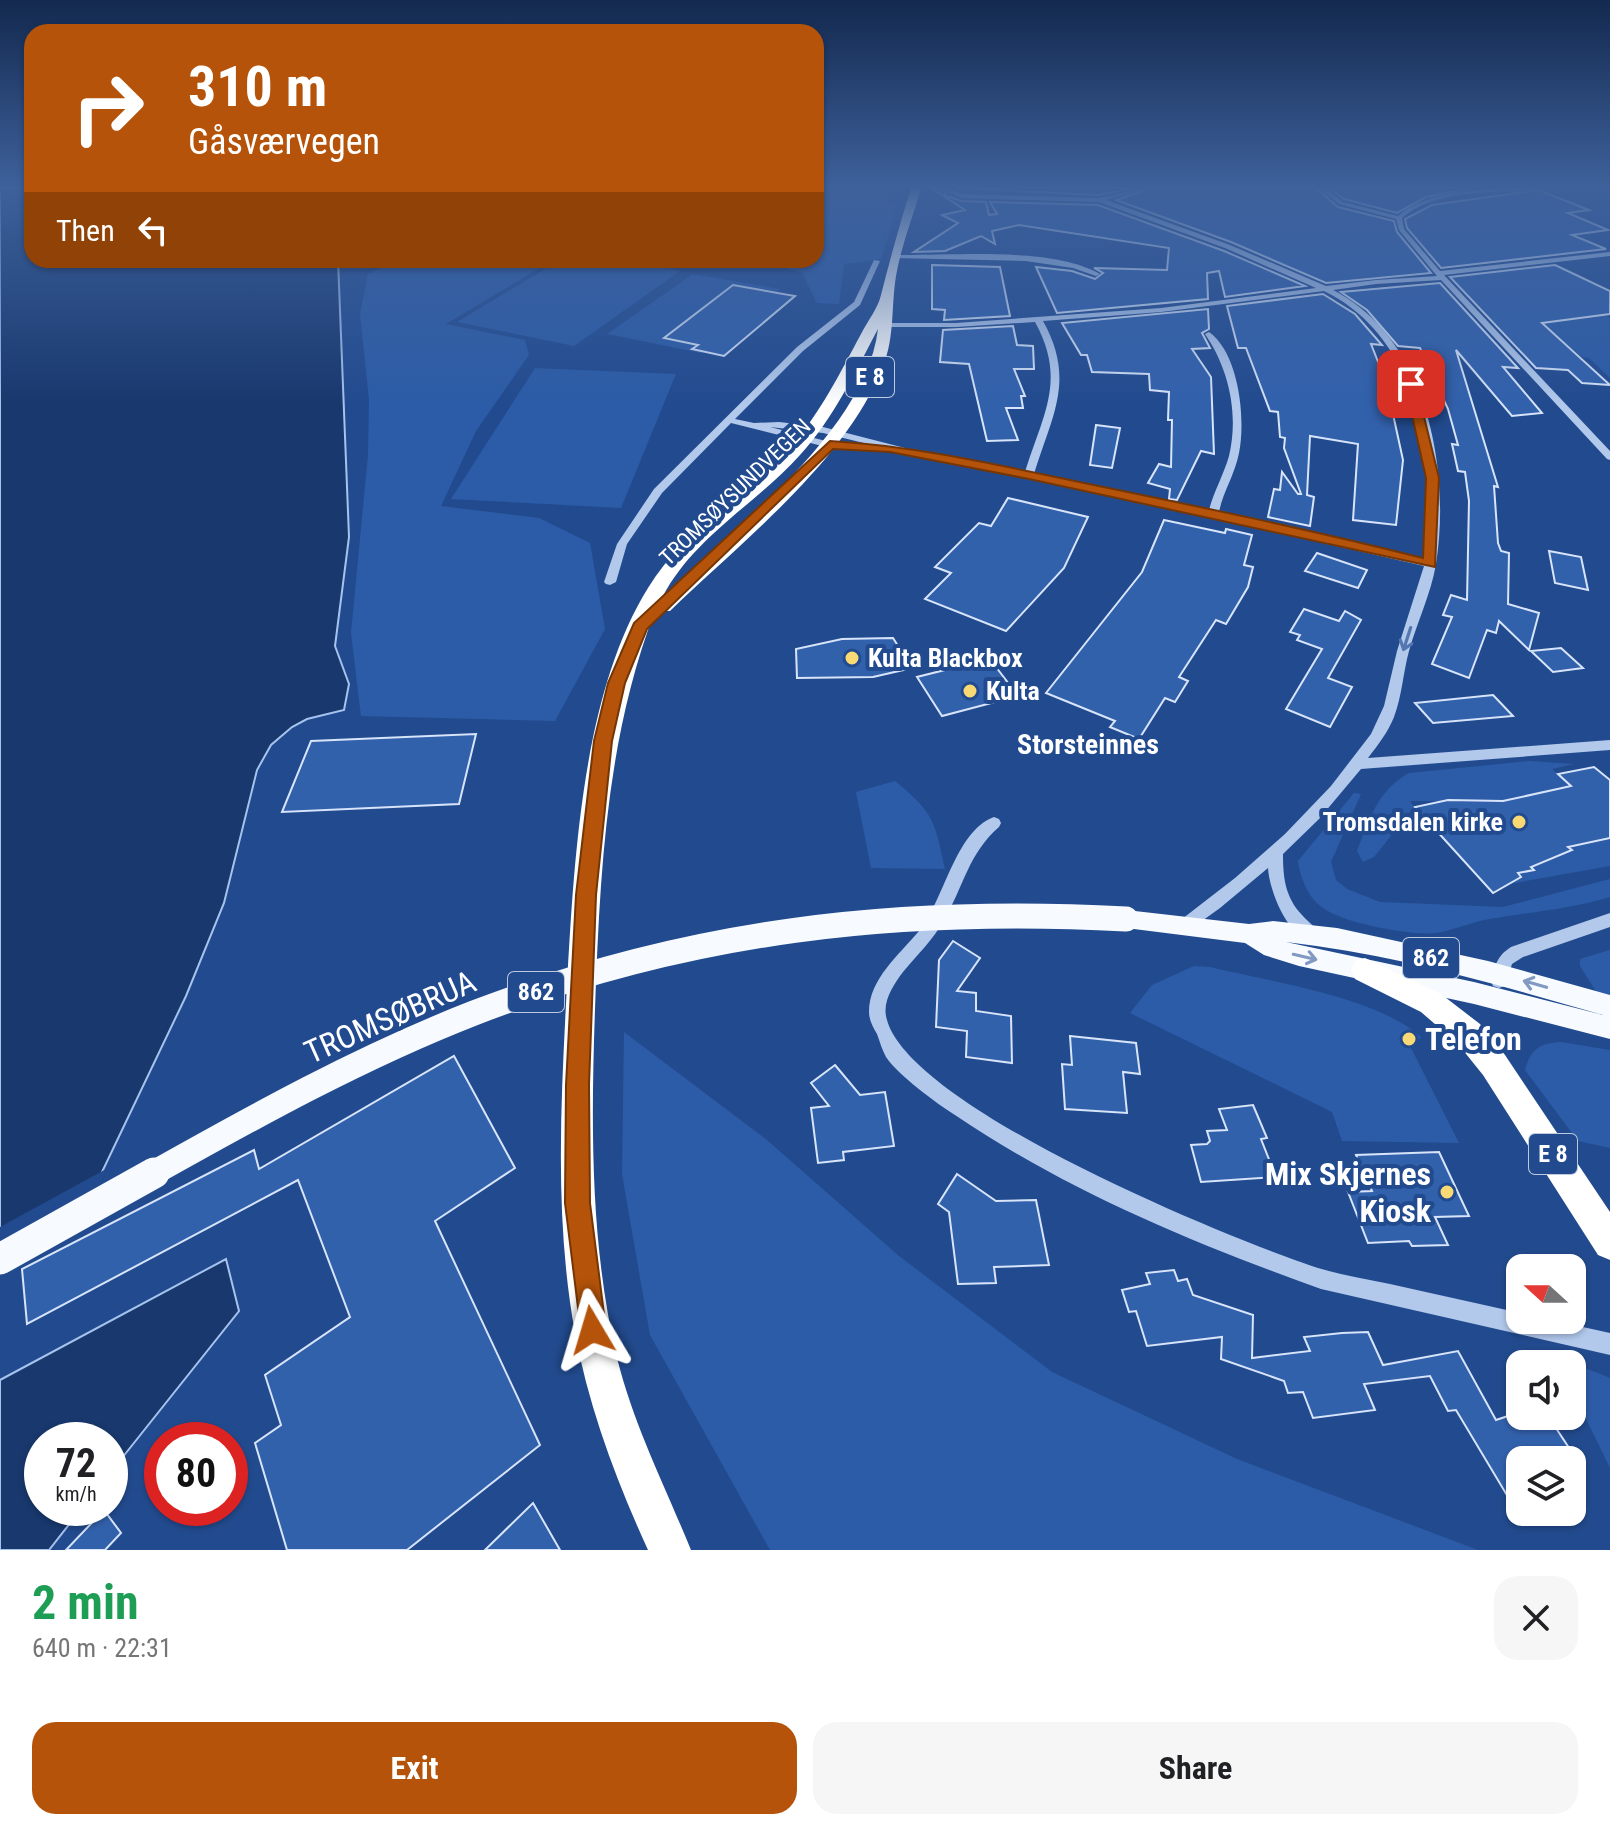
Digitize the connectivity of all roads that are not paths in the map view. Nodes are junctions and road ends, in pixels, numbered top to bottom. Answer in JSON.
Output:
{"nodes":[{"id":1,"x":895,"y":260,"type":"edge"},
{"id":2,"x":1026,"y":260,"type":"edge"},
{"id":3,"x":1263,"y":260,"type":"edge"},
{"id":4,"x":1428,"y":260,"type":"edge"},
{"id":5,"x":1559,"y":260,"type":"edge"},
{"id":6,"x":876,"y":261,"type":"dead end"},
{"id":7,"x":1096,"y":274,"type":"dead end"},
{"id":8,"x":1440,"y":275,"type":"junction"},
{"id":9,"x":1327,"y":290,"type":"junction"},
{"id":10,"x":1038,"y":319,"type":"junction"},
{"id":11,"x":880,"y":325,"type":"junction"},
{"id":12,"x":1209,"y":334,"type":"dead end"},
{"id":13,"x":729,"y":420,"type":"junction"},
{"id":14,"x":809,"y":434,"type":"junction"},
{"id":15,"x":835,"y":439,"type":"junction"},
{"id":16,"x":1610,"y":457,"type":"edge"},
{"id":17,"x":1029,"y":475,"type":"junction"},
{"id":18,"x":1213,"y":513,"type":"junction"},
{"id":19,"x":1430,"y":564,"type":"junction"},
{"id":20,"x":610,"y":582,"type":"dead end"},
{"id":21,"x":640,"y":627,"type":"junction"},
{"id":22,"x":1610,"y":745,"type":"edge"},
{"id":23,"x":1356,"y":764,"type":"junction"},
{"id":24,"x":994,"y":823,"type":"dead end"},
{"id":25,"x":1276,"y":854,"type":"junction"},
{"id":26,"x":1610,"y":920,"type":"edge"},
{"id":27,"x":1188,"y":924,"type":"junction"},
{"id":28,"x":1249,"y":934,"type":"junction"},
{"id":29,"x":1312,"y":934,"type":"junction"},
{"id":30,"x":1365,"y":970,"type":"junction"},
{"id":31,"x":1498,"y":973,"type":"junction"},
{"id":32,"x":1500,"y":999,"type":"junction"},
{"id":33,"x":1610,"y":1006,"type":"edge"},
{"id":34,"x":1610,"y":1028,"type":"edge"},
{"id":35,"x":1610,"y":1243,"type":"edge"},
{"id":36,"x":0,"y":1259,"type":"edge"},
{"id":37,"x":1610,"y":1344,"type":"edge"},
{"id":38,"x":670,"y":1550,"type":"edge"}],
"edges":[{"from":1,"to":11,"type":"highway","name":"TROMSØYSUNDVEGEN","number":"E 8"},
{"from":2,"to":7,"type":"street"},
{"from":3,"to":9,"type":"street"},
{"from":4,"to":8,"type":"street"},
{"from":5,"to":8,"type":"street"},
{"from":6,"to":13,"type":"street"},
{"from":8,"to":9,"type":"street"},
{"from":8,"to":16,"type":"street"},
{"from":9,"to":10,"type":"street"},
{"from":9,"to":19,"type":"street"},
{"from":10,"to":11,"type":"street"},
{"from":10,"to":17,"type":"street"},
{"from":11,"to":14,"type":"highway","name":"TROMSØYSUNDVEGEN","number":"E 8"},
{"from":11,"to":15,"type":"highway","name":"TROMSØYSUNDVEGEN","number":"E 8"},
{"from":12,"to":18,"type":"street"},
{"from":13,"to":14,"type":"street"},
{"from":13,"to":20,"type":"street"},
{"from":14,"to":15,"type":"street"},
{"from":14,"to":21,"type":"highway","name":"TROMSØYSUNDVEGEN","number":"E 8"},
{"from":15,"to":17,"type":"street"},
{"from":15,"to":21,"type":"highway","name":"TROMSØYSUNDVEGEN","number":"E 8"},
{"from":17,"to":18,"type":"street"},
{"from":18,"to":19,"type":"street"},
{"from":19,"to":23,"type":"street","one_way":true},
{"from":21,"to":38,"type":"highway","name":"TROMSØYSUNDVEGEN","number":"E 8"},
{"from":22,"to":23,"type":"street"},
{"from":23,"to":25,"type":"street"},
{"from":24,"to":37,"type":"street"},
{"from":25,"to":27,"type":"street"},
{"from":25,"to":29,"type":"street"},
{"from":26,"to":31,"type":"street"},
{"from":27,"to":28,"type":"main road","number":"862"},
{"from":27,"to":36,"type":"main road","name":"TROMSØBRUA","number":"862","bridge":true},
{"from":28,"to":29,"type":"main road","number":"862"},
{"from":28,"to":30,"type":"main road","number":"862","one_way":true},
{"from":29,"to":31,"type":"main road","number":"862"},
{"from":30,"to":32,"type":"main road","number":"862"},
{"from":30,"to":35,"type":"highway","number":"E 8"},
{"from":31,"to":32,"type":"street"},
{"from":33,"to":31,"type":"main road","number":"862","one_way":true},
{"from":32,"to":34,"type":"main road","number":"862"}]}
